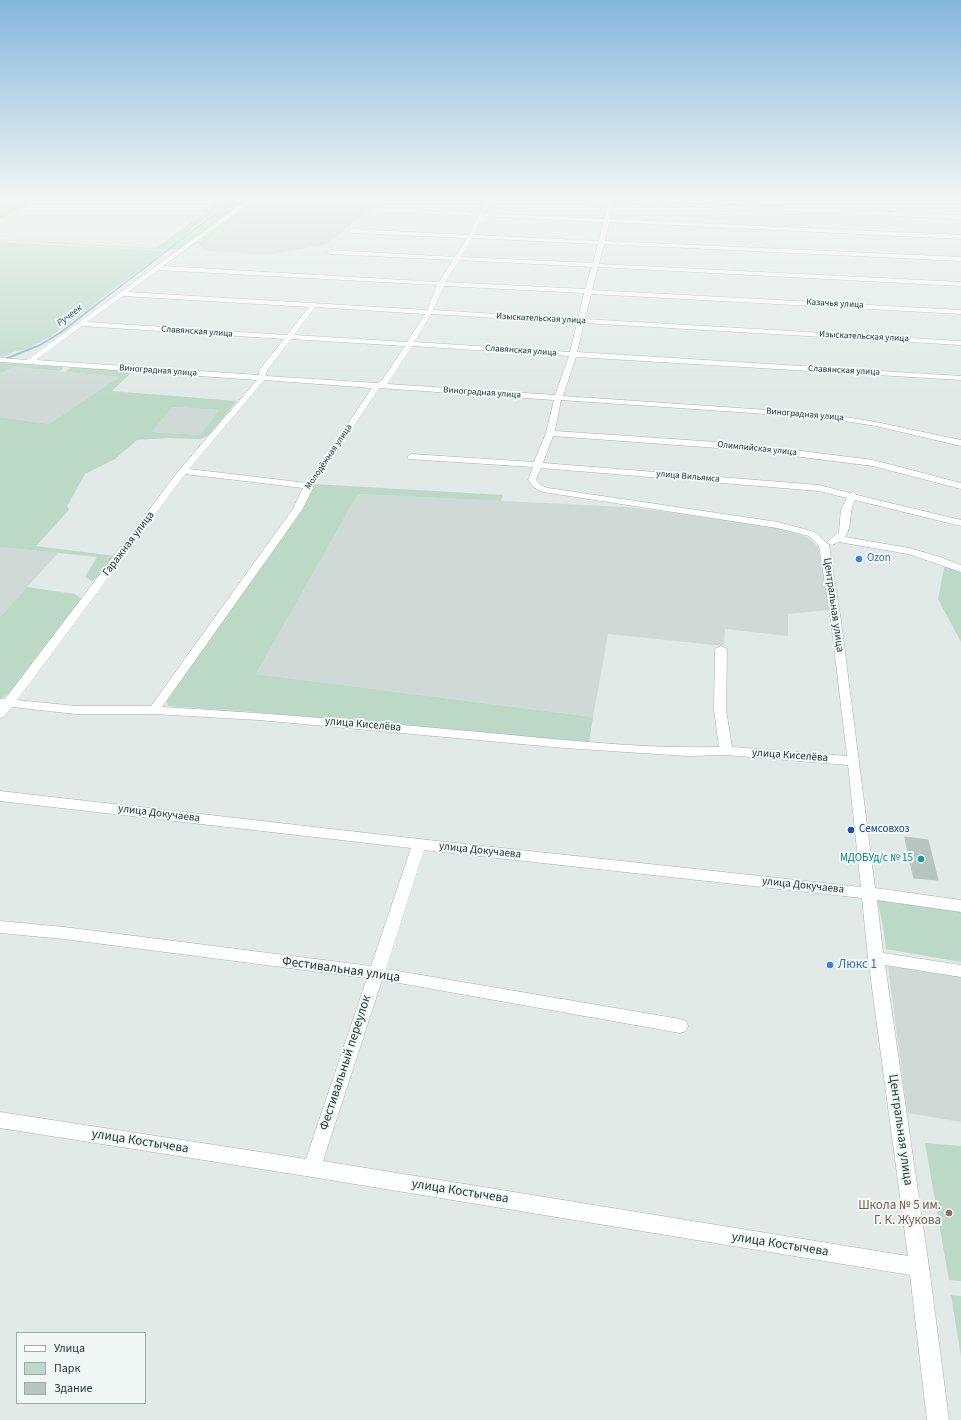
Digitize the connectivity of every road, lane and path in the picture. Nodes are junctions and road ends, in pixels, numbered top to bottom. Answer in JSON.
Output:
{"nodes":[{"id":1,"x":164,"y":263,"type":"edge"},
{"id":2,"x":453,"y":263,"type":"edge"},
{"id":3,"x":548,"y":263,"type":"edge"},
{"id":4,"x":596,"y":266,"type":"junction"},
{"id":5,"x":157,"y":268,"type":"junction"},
{"id":6,"x":441,"y":284,"type":"junction"},
{"id":7,"x":961,"y":284,"type":"edge"},
{"id":8,"x":588,"y":292,"type":"junction"},
{"id":9,"x":121,"y":294,"type":"junction"},
{"id":10,"x":314,"y":306,"type":"junction"},
{"id":11,"x":429,"y":312,"type":"junction"},
{"id":12,"x":961,"y":312,"type":"edge"},
{"id":13,"x":581,"y":321,"type":"junction"},
{"id":14,"x":81,"y":324,"type":"junction"},
{"id":15,"x":289,"y":337,"type":"junction"},
{"id":16,"x":961,"y":343,"type":"edge"},
{"id":17,"x":408,"y":344,"type":"junction"},
{"id":18,"x":573,"y":355,"type":"junction"},
{"id":19,"x":0,"y":360,"type":"edge"},
{"id":20,"x":30,"y":361,"type":"junction"},
{"id":21,"x":262,"y":378,"type":"junction"},
{"id":22,"x":960,"y":380,"type":"edge"},
{"id":23,"x":378,"y":386,"type":"junction"},
{"id":24,"x":558,"y":398,"type":"junction"},
{"id":25,"x":550,"y":433,"type":"junction"},
{"id":26,"x":961,"y":443,"type":"edge"},
{"id":27,"x":411,"y":457,"type":"dead end"},
{"id":28,"x":539,"y":465,"type":"junction"},
{"id":29,"x":183,"y":471,"type":"junction"},
{"id":30,"x":308,"y":486,"type":"junction"},
{"id":31,"x":961,"y":486,"type":"edge"},
{"id":32,"x":853,"y":495,"type":"junction"},
{"id":33,"x":961,"y":523,"type":"edge"},
{"id":34,"x":838,"y":539,"type":"junction"},
{"id":35,"x":824,"y":545,"type":"junction"},
{"id":36,"x":961,"y":569,"type":"edge"},
{"id":37,"x":722,"y":649,"type":"dead end"},
{"id":38,"x":5,"y":703,"type":"edge"},
{"id":39,"x":154,"y":710,"type":"junction"},
{"id":40,"x":0,"y":714,"type":"edge"},
{"id":41,"x":726,"y":751,"type":"junction"},
{"id":42,"x":854,"y":761,"type":"junction"},
{"id":43,"x":0,"y":796,"type":"edge"},
{"id":44,"x":419,"y":844,"type":"junction"},
{"id":45,"x":869,"y":893,"type":"junction"},
{"id":46,"x":961,"y":906,"type":"edge"},
{"id":47,"x":0,"y":927,"type":"edge"},
{"id":48,"x":876,"y":958,"type":"junction"},
{"id":49,"x":961,"y":971,"type":"edge"},
{"id":50,"x":375,"y":973,"type":"junction"},
{"id":51,"x":680,"y":1026,"type":"dead end"},
{"id":52,"x":0,"y":1120,"type":"edge"},
{"id":53,"x":312,"y":1168,"type":"junction"},
{"id":54,"x":919,"y":1267,"type":"junction"},
{"id":55,"x":938,"y":1420,"type":"edge"}],
"edges":[{"from":1,"to":5,"type":"street"},
{"from":2,"to":6,"type":"street","name":"Молодёжная улица"},
{"from":3,"to":4,"type":"street"},
{"from":4,"to":7,"type":"street"},
{"from":4,"to":8,"type":"street","name":"Центральная улица"},
{"from":5,"to":6,"type":"street","name":"Казачья улица"},
{"from":5,"to":9,"type":"street"},
{"from":6,"to":8,"type":"street","name":"Казачья улица"},
{"from":6,"to":11,"type":"street","name":"Молодёжная улица"},
{"from":8,"to":12,"type":"street","name":"Казачья улица"},
{"from":8,"to":13,"type":"street","name":"Центральная улица"},
{"from":9,"to":10,"type":"street","name":"Изыскательская улица"},
{"from":9,"to":14,"type":"street"},
{"from":10,"to":11,"type":"street","name":"Изыскательская улица"},
{"from":10,"to":15,"type":"street","name":"Гаражная улица"},
{"from":11,"to":13,"type":"street","name":"Изыскательская улица"},
{"from":11,"to":17,"type":"street","name":"Молодёжная улица"},
{"from":13,"to":16,"type":"street","name":"Изыскательская улица"},
{"from":13,"to":18,"type":"street","name":"Центральная улица"},
{"from":14,"to":15,"type":"street","name":"Славянская улица"},
{"from":14,"to":20,"type":"street"},
{"from":15,"to":17,"type":"street","name":"Славянская улица"},
{"from":15,"to":21,"type":"street","name":"Гаражная улица"},
{"from":17,"to":18,"type":"street","name":"Славянская улица"},
{"from":17,"to":23,"type":"street","name":"Молодёжная улица"},
{"from":18,"to":22,"type":"street","name":"Славянская улица"},
{"from":18,"to":24,"type":"street","name":"Центральная улица"},
{"from":19,"to":20,"type":"street","name":"Виноградная улица"},
{"from":20,"to":21,"type":"street","name":"Виноградная улица"},
{"from":21,"to":23,"type":"street","name":"Виноградная улица"},
{"from":21,"to":29,"type":"street","name":"Гаражная улица"},
{"from":23,"to":24,"type":"street","name":"Виноградная улица"},
{"from":23,"to":30,"type":"street","name":"Молодёжная улица"},
{"from":24,"to":25,"type":"street","name":"Центральная улица"},
{"from":24,"to":26,"type":"street","name":"Виноградная улица"},
{"from":25,"to":28,"type":"street","name":"Центральная улица"},
{"from":25,"to":31,"type":"street","name":"Олимпийская улица"},
{"from":27,"to":28,"type":"street","name":"улица Вильямса"},
{"from":28,"to":32,"type":"street","name":"улица Вильямса"},
{"from":28,"to":35,"type":"street","name":"Центральная улица"},
{"from":29,"to":30,"type":"street"},
{"from":29,"to":38,"type":"street","name":"Гаражная улица"},
{"from":30,"to":39,"type":"street","name":"Молодёжная улица"},
{"from":32,"to":33,"type":"street","name":"улица Вильямса"},
{"from":32,"to":34,"type":"street"},
{"from":34,"to":35,"type":"street"},
{"from":34,"to":36,"type":"street"},
{"from":35,"to":42,"type":"street","name":"Центральная улица"},
{"from":37,"to":41,"type":"street"},
{"from":38,"to":39,"type":"street","name":"улица Киселёва"},
{"from":38,"to":40,"type":"street","name":"Гаражная улица"},
{"from":39,"to":41,"type":"street","name":"улица Киселёва"},
{"from":41,"to":42,"type":"street","name":"улица Киселёва"},
{"from":42,"to":45,"type":"street","name":"Центральная улица"},
{"from":43,"to":44,"type":"street","name":"улица Докучаева"},
{"from":44,"to":45,"type":"street","name":"улица Докучаева"},
{"from":44,"to":50,"type":"street","name":"Фестивальный переулок"},
{"from":45,"to":46,"type":"street","name":"улица Докучаева"},
{"from":45,"to":48,"type":"street","name":"Центральная улица"},
{"from":47,"to":50,"type":"street","name":"Фестивальная улица"},
{"from":48,"to":49,"type":"street"},
{"from":48,"to":54,"type":"street","name":"Центральная улица"},
{"from":50,"to":51,"type":"street","name":"Фестивальная улица"},
{"from":50,"to":53,"type":"street","name":"Фестивальный переулок"},
{"from":52,"to":53,"type":"street","name":"улица Костычева"},
{"from":53,"to":54,"type":"street","name":"улица Костычева"},
{"from":54,"to":55,"type":"street","name":"Центральная улица"}]}
